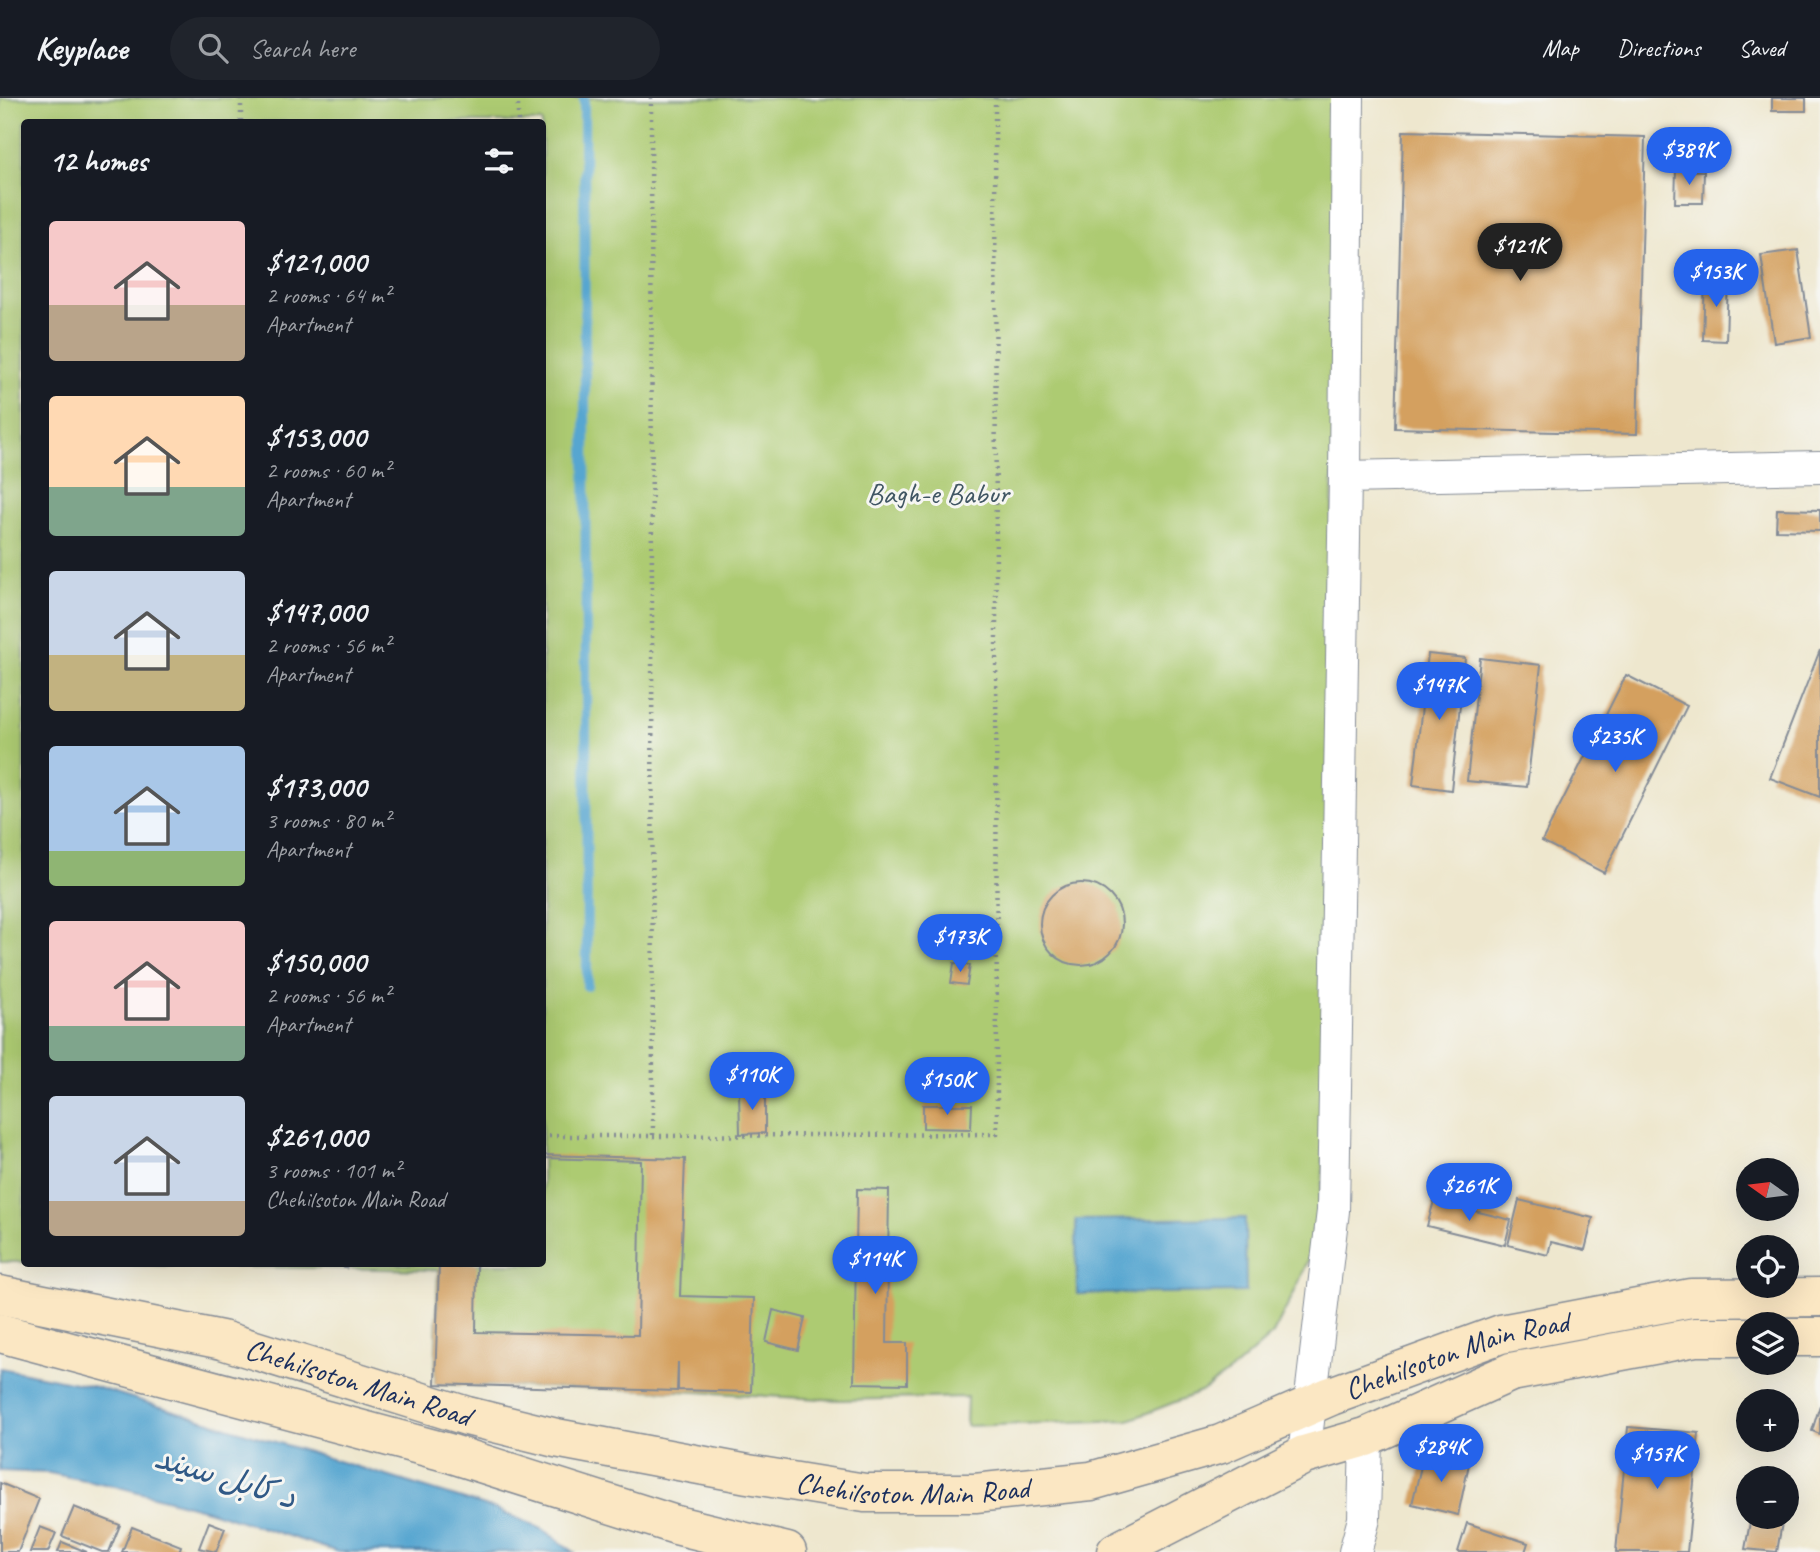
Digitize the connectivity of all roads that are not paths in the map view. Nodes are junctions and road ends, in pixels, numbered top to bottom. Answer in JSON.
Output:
{"nodes":[{"id":1,"x":1348,"y":98,"type":"edge"},
{"id":2,"x":1820,"y":467,"type":"edge"},
{"id":3,"x":1345,"y":477,"type":"junction"},
{"id":4,"x":0,"y":1295,"type":"edge"},
{"id":5,"x":1820,"y":1297,"type":"edge"},
{"id":6,"x":0,"y":1333,"type":"edge"},
{"id":7,"x":1820,"y":1336,"type":"edge"},
{"id":8,"x":1736,"y":1337,"type":"edge"},
{"id":9,"x":1799,"y":1337,"type":"edge"},
{"id":10,"x":1310,"y":1405,"type":"junction"},
{"id":11,"x":1366,"y":1437,"type":"junction"},
{"id":12,"x":1304,"y":1455,"type":"junction"},
{"id":13,"x":787,"y":1552,"type":"edge"},
{"id":14,"x":1116,"y":1552,"type":"edge"},
{"id":15,"x":1355,"y":1552,"type":"edge"}],
"edges":[{"from":1,"to":3,"type":"street"},
{"from":2,"to":3,"type":"street"},
{"from":3,"to":10,"type":"street"},
{"from":4,"to":10,"type":"main road","name":"Chehilsoton Main Road"},
{"from":5,"to":10,"type":"main road","name":"Chehilsoton Main Road"},
{"from":6,"to":13,"type":"main road","name":"Chehilsoton Main Road"},
{"from":7,"to":9,"type":"main road"},
{"from":8,"to":11,"type":"main road","name":"Chehilsoton Main Road"},
{"from":10,"to":12,"type":"street"},
{"from":11,"to":12,"type":"main road","name":"Chehilsoton Main Road"},
{"from":11,"to":15,"type":"street"},
{"from":12,"to":14,"type":"main road","name":"Chehilsoton Main Road"}]}
